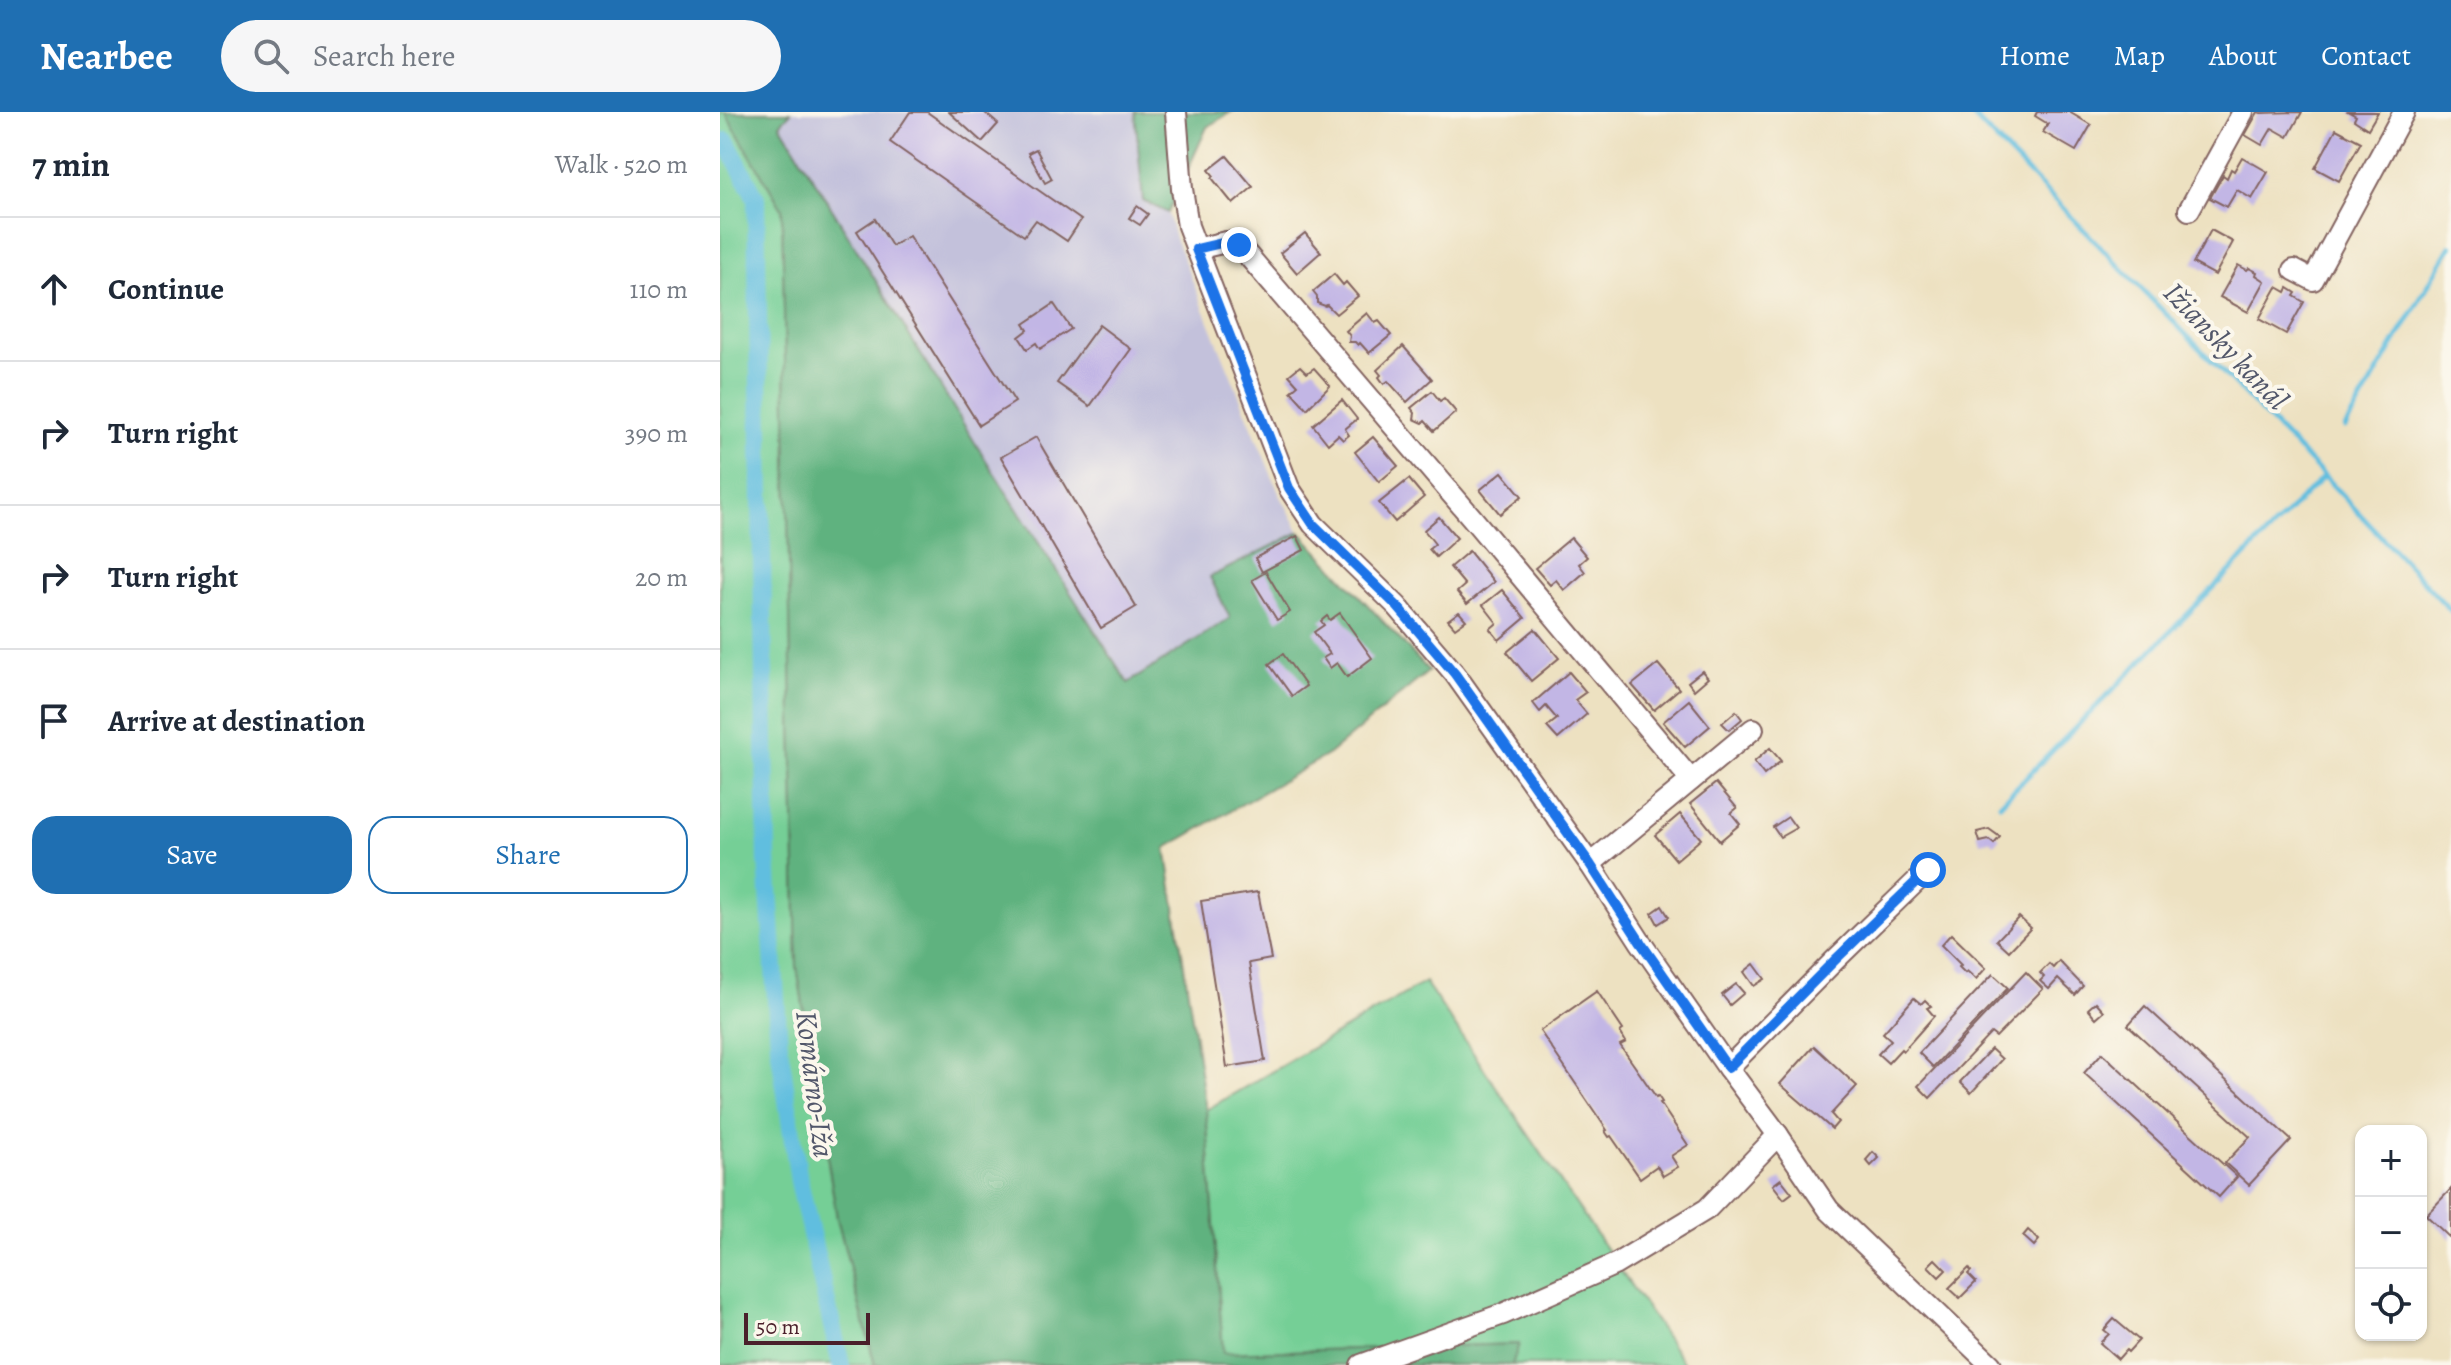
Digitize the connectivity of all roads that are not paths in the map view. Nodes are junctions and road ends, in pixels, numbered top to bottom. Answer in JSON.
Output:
{"nodes":[{"id":1,"x":1176,"y":112,"type":"edge"},
{"id":2,"x":2243,"y":112,"type":"edge"},
{"id":3,"x":2404,"y":112,"type":"edge"},
{"id":4,"x":2189,"y":210,"type":"dead end"},
{"id":5,"x":1196,"y":249,"type":"junction"},
{"id":6,"x":2294,"y":270,"type":"dead end"},
{"id":7,"x":1753,"y":729,"type":"dead end"},
{"id":8,"x":1691,"y":780,"type":"junction"},
{"id":9,"x":1590,"y":864,"type":"junction"},
{"id":10,"x":1928,"y":870,"type":"dead end"},
{"id":11,"x":1728,"y":1068,"type":"junction"},
{"id":12,"x":1778,"y":1135,"type":"junction"},
{"id":13,"x":1361,"y":1365,"type":"edge"},
{"id":14,"x":1991,"y":1365,"type":"edge"}],
"edges":[{"from":1,"to":5,"type":"street"},
{"from":2,"to":4,"type":"street"},
{"from":3,"to":6,"type":"street"},
{"from":5,"to":8,"type":"street"},
{"from":5,"to":9,"type":"street"},
{"from":7,"to":8,"type":"street"},
{"from":8,"to":9,"type":"street"},
{"from":9,"to":11,"type":"street"},
{"from":10,"to":11,"type":"street"},
{"from":11,"to":12,"type":"street"},
{"from":12,"to":13,"type":"street"},
{"from":12,"to":14,"type":"street"}]}
